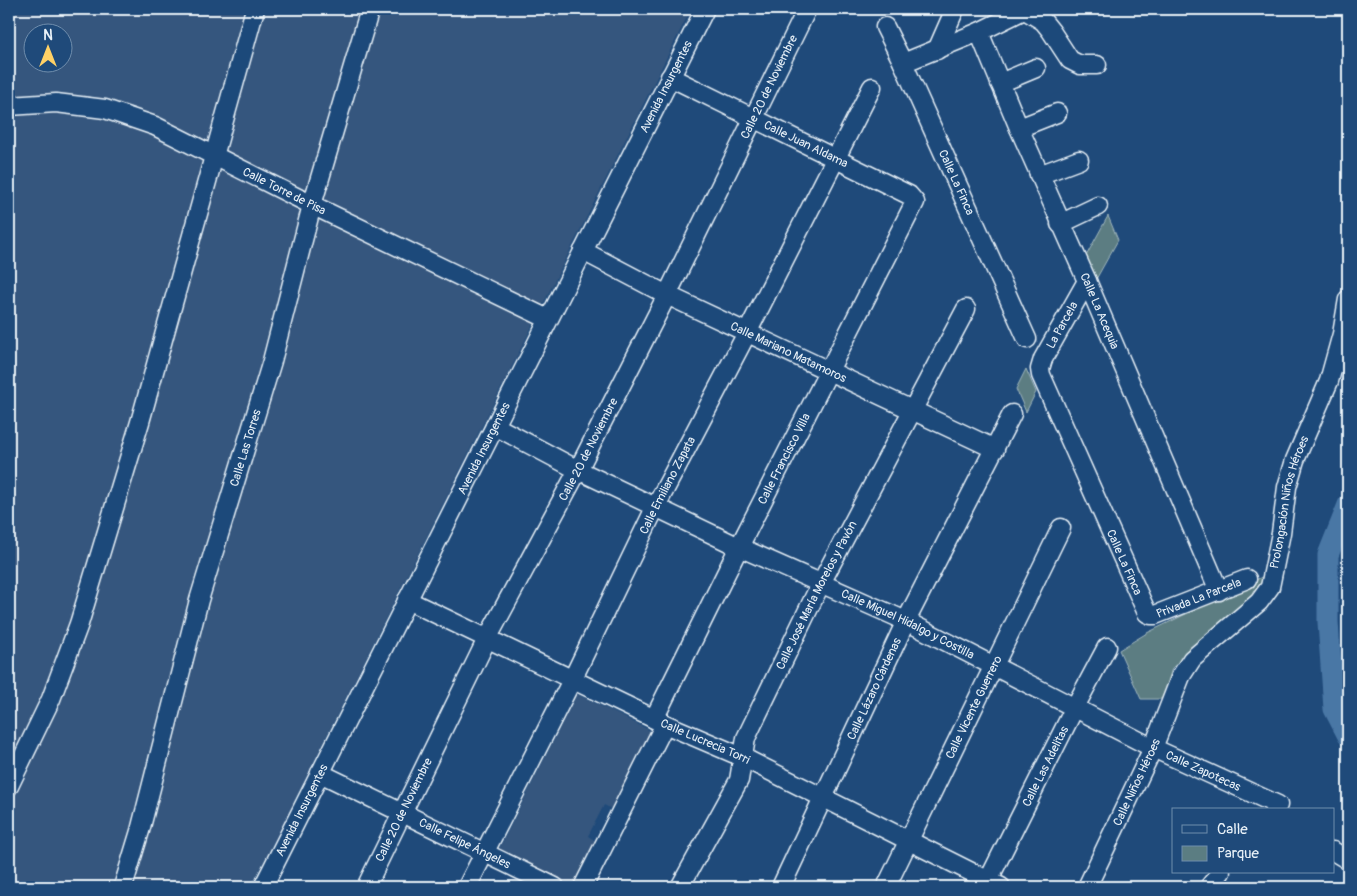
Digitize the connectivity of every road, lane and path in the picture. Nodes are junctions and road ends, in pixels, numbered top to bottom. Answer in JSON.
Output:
{"nodes":[{"id":1,"x":255,"y":9,"type":"edge"},
{"id":2,"x":370,"y":9,"type":"edge"},
{"id":3,"x":705,"y":9,"type":"edge"},
{"id":4,"x":807,"y":9,"type":"edge"},
{"id":5,"x":955,"y":9,"type":"edge"},
{"id":6,"x":1025,"y":9,"type":"edge"},
{"id":7,"x":885,"y":27,"type":"dead end"},
{"id":8,"x":979,"y":32,"type":"junction"},
{"id":9,"x":937,"y":50,"type":"junction"},
{"id":10,"x":904,"y":63,"type":"junction"},
{"id":11,"x":1097,"y":65,"type":"dead end"},
{"id":12,"x":1036,"y":68,"type":"dead end"},
{"id":13,"x":670,"y":77,"type":"junction"},
{"id":14,"x":1000,"y":83,"type":"junction"},
{"id":15,"x":872,"y":87,"type":"dead end"},
{"id":16,"x":9,"y":106,"type":"edge"},
{"id":17,"x":1057,"y":113,"type":"dead end"},
{"id":18,"x":752,"y":118,"type":"junction"},
{"id":19,"x":1019,"y":128,"type":"junction"},
{"id":20,"x":214,"y":155,"type":"junction"},
{"id":21,"x":837,"y":159,"type":"junction"},
{"id":22,"x":1078,"y":160,"type":"dead end"},
{"id":23,"x":1039,"y":175,"type":"junction"},
{"id":24,"x":914,"y":199,"type":"joint"},
{"id":25,"x":312,"y":205,"type":"junction"},
{"id":26,"x":1098,"y":206,"type":"dead end"},
{"id":27,"x":1060,"y":224,"type":"junction"},
{"id":28,"x":583,"y":250,"type":"junction"},
{"id":29,"x":1086,"y":281,"type":"junction"},
{"id":30,"x":667,"y":295,"type":"junction"},
{"id":31,"x":1348,"y":299,"type":"edge"},
{"id":32,"x":966,"y":309,"type":"dead end"},
{"id":33,"x":548,"y":320,"type":"junction"},
{"id":34,"x":747,"y":333,"type":"junction"},
{"id":35,"x":1027,"y":339,"type":"dead end"},
{"id":36,"x":1040,"y":369,"type":"joint"},
{"id":37,"x":829,"y":371,"type":"junction"},
{"id":38,"x":913,"y":410,"type":"junction"},
{"id":39,"x":1012,"y":414,"type":"dead end"},
{"id":40,"x":495,"y":426,"type":"junction"},
{"id":41,"x":995,"y":448,"type":"junction"},
{"id":42,"x":578,"y":470,"type":"junction"},
{"id":43,"x":656,"y":506,"type":"junction"},
{"id":44,"x":1061,"y":528,"type":"dead end"},
{"id":45,"x":739,"y":547,"type":"junction"},
{"id":46,"x":1247,"y":579,"type":"dead end"},
{"id":47,"x":821,"y":583,"type":"junction"},
{"id":48,"x":1219,"y":591,"type":"junction"},
{"id":49,"x":407,"y":600,"type":"junction"},
{"id":50,"x":1151,"y":616,"type":"joint"},
{"id":51,"x":906,"y":621,"type":"junction"},
{"id":52,"x":487,"y":639,"type":"junction"},
{"id":53,"x":1107,"y":647,"type":"dead end"},
{"id":54,"x":995,"y":665,"type":"junction"},
{"id":55,"x":1181,"y":676,"type":"joint"},
{"id":56,"x":572,"y":680,"type":"junction"},
{"id":57,"x":1075,"y":707,"type":"junction"},
{"id":58,"x":659,"y":722,"type":"junction"},
{"id":59,"x":1154,"y":748,"type":"junction"},
{"id":60,"x":742,"y":757,"type":"junction"},
{"id":61,"x":320,"y":773,"type":"junction"},
{"id":62,"x":9,"y":786,"type":"edge"},
{"id":63,"x":824,"y":798,"type":"junction"},
{"id":64,"x":1276,"y":807,"type":"edge"},
{"id":65,"x":403,"y":813,"type":"junction"},
{"id":66,"x":909,"y":842,"type":"junction"},
{"id":67,"x":484,"y":852,"type":"junction"},
{"id":68,"x":1334,"y":853,"type":"edge"},
{"id":69,"x":1348,"y":860,"type":"edge"},
{"id":70,"x":991,"y":885,"type":"edge"},
{"id":71,"x":123,"y":887,"type":"edge"},
{"id":72,"x":263,"y":887,"type":"edge"},
{"id":73,"x":366,"y":887,"type":"edge"},
{"id":74,"x":467,"y":887,"type":"edge"},
{"id":75,"x":555,"y":887,"type":"edge"},
{"id":76,"x":583,"y":887,"type":"edge"},
{"id":77,"x":680,"y":887,"type":"edge"},
{"id":78,"x":781,"y":887,"type":"edge"},
{"id":79,"x":886,"y":887,"type":"edge"},
{"id":80,"x":1087,"y":887,"type":"edge"}],
"edges":[{"from":1,"to":20,"type":"street"},
{"from":2,"to":25,"type":"street","name":"Calle Las Torres"},
{"from":3,"to":13,"type":"street","name":"Avenida Insurgentes"},
{"from":4,"to":18,"type":"street","name":"Calle 20 de Noviembre"},
{"from":5,"to":9,"type":"street"},
{"from":6,"to":8,"type":"street"},
{"from":6,"to":11,"type":"street"},
{"from":7,"to":10,"type":"street","name":"Calle La Finca"},
{"from":8,"to":9,"type":"street"},
{"from":8,"to":14,"type":"street","name":"Calle La Acequia"},
{"from":9,"to":10,"type":"street"},
{"from":10,"to":35,"type":"street","name":"Calle La Finca"},
{"from":12,"to":14,"type":"street"},
{"from":13,"to":18,"type":"street","name":"Calle Juan Aldama"},
{"from":13,"to":28,"type":"street","name":"Avenida Insurgentes"},
{"from":14,"to":19,"type":"street","name":"Calle La Acequia"},
{"from":15,"to":21,"type":"street","name":"Calle Emiliano Zapata"},
{"from":16,"to":20,"type":"street","name":"Calle Torre de Pisa"},
{"from":17,"to":19,"type":"street"},
{"from":18,"to":21,"type":"street","name":"Calle Juan Aldama"},
{"from":18,"to":30,"type":"street","name":"Calle 20 de Noviembre"},
{"from":19,"to":23,"type":"street","name":"Calle La Acequia"},
{"from":20,"to":25,"type":"street","name":"Calle Torre de Pisa"},
{"from":20,"to":62,"type":"street"},
{"from":21,"to":24,"type":"street","name":"Calle Juan Aldama"},
{"from":21,"to":34,"type":"street","name":"Calle Emiliano Zapata"},
{"from":22,"to":23,"type":"street"},
{"from":23,"to":27,"type":"street","name":"Calle La Acequia"},
{"from":24,"to":37,"type":"street","name":"Calle Francisco Villa"},
{"from":25,"to":33,"type":"street","name":"Calle Torre de Pisa"},
{"from":25,"to":71,"type":"street","name":"Calle Las Torres"},
{"from":26,"to":27,"type":"street"},
{"from":27,"to":29,"type":"street","name":"Calle La Acequia"},
{"from":28,"to":30,"type":"street","name":"Calle Mariano Matamoros"},
{"from":28,"to":33,"type":"street","name":"Avenida Insurgentes"},
{"from":29,"to":36,"type":"street","name":"La Parcela"},
{"from":29,"to":48,"type":"street","name":"Calle La Acequia"},
{"from":30,"to":34,"type":"street","name":"Calle Mariano Matamoros"},
{"from":30,"to":42,"type":"street","name":"Calle 20 de Noviembre"},
{"from":31,"to":55,"type":"street","name":"Prolongación Niños Héroes"},
{"from":32,"to":38,"type":"street","name":"Calle José María Morelos y Pavón"},
{"from":33,"to":40,"type":"street","name":"Avenida Insurgentes"},
{"from":34,"to":37,"type":"street","name":"Calle Mariano Matamoros"},
{"from":34,"to":43,"type":"street","name":"Calle Emiliano Zapata"},
{"from":36,"to":50,"type":"street","name":"Calle La Finca"},
{"from":37,"to":38,"type":"street","name":"Calle Mariano Matamoros"},
{"from":37,"to":45,"type":"street","name":"Calle Francisco Villa"},
{"from":38,"to":41,"type":"street","name":"Calle Mariano Matamoros"},
{"from":38,"to":47,"type":"street","name":"Calle José María Morelos y Pavón"},
{"from":39,"to":41,"type":"street","name":"Calle Lázaro Cárdenas"},
{"from":40,"to":42,"type":"street","name":"Calle Miguel Hidalgo y Costilla"},
{"from":40,"to":49,"type":"street","name":"Avenida Insurgentes"},
{"from":41,"to":51,"type":"street","name":"Calle Lázaro Cárdenas"},
{"from":42,"to":43,"type":"street","name":"Calle Miguel Hidalgo y Costilla"},
{"from":42,"to":52,"type":"street","name":"Calle 20 de Noviembre"},
{"from":43,"to":45,"type":"street","name":"Calle Miguel Hidalgo y Costilla"},
{"from":43,"to":56,"type":"street","name":"Calle Emiliano Zapata"},
{"from":44,"to":54,"type":"street","name":"Calle Vicente Guerrero"},
{"from":45,"to":47,"type":"street","name":"Calle Miguel Hidalgo y Costilla"},
{"from":45,"to":58,"type":"street","name":"Calle Francisco Villa"},
{"from":46,"to":48,"type":"street","name":"Privada La Parcela"},
{"from":47,"to":51,"type":"street","name":"Calle Miguel Hidalgo y Costilla"},
{"from":47,"to":60,"type":"street","name":"Calle José María Morelos y Pavón"},
{"from":48,"to":50,"type":"street","name":"Privada La Parcela"},
{"from":49,"to":52,"type":"street","name":"Calle Lucrecia Torri"},
{"from":49,"to":61,"type":"street","name":"Avenida Insurgentes"},
{"from":51,"to":54,"type":"street","name":"Calle Miguel Hidalgo y Costilla"},
{"from":51,"to":63,"type":"street","name":"Calle Lázaro Cárdenas"},
{"from":52,"to":56,"type":"street","name":"Calle Lucrecia Torri"},
{"from":52,"to":65,"type":"street","name":"Calle 20 de Noviembre"},
{"from":53,"to":57,"type":"street","name":"Calle Las Adelitas"},
{"from":54,"to":57,"type":"street","name":"Calle Miguel Hidalgo y Costilla"},
{"from":54,"to":66,"type":"street","name":"Calle Vicente Guerrero"},
{"from":55,"to":59,"type":"street","name":"Calle Niños Héroes"},
{"from":56,"to":58,"type":"street","name":"Calle Lucrecia Torri"},
{"from":56,"to":67,"type":"street","name":"Calle Emiliano Zapata"},
{"from":57,"to":59,"type":"street","name":"Calle Zapotecas"},
{"from":57,"to":70,"type":"street","name":"Calle Las Adelitas"},
{"from":58,"to":60,"type":"street","name":"Calle Lucrecia Torri"},
{"from":58,"to":76,"type":"street","name":"Calle Francisco Villa"},
{"from":59,"to":64,"type":"street","name":"Calle Zapotecas"},
{"from":59,"to":80,"type":"street","name":"Calle Niños Héroes"},
{"from":60,"to":63,"type":"street","name":"Calle Lucrecia Torri"},
{"from":60,"to":77,"type":"street","name":"Calle José María Morelos y Pavón"},
{"from":61,"to":65,"type":"street","name":"Calle Felipe Ángeles"},
{"from":61,"to":72,"type":"street","name":"Avenida Insurgentes"},
{"from":63,"to":66,"type":"street","name":"Calle Lucrecia Torri"},
{"from":63,"to":78,"type":"street","name":"Calle Lázaro Cárdenas"},
{"from":65,"to":67,"type":"street","name":"Calle Felipe Ángeles"},
{"from":65,"to":73,"type":"street","name":"Calle 20 de Noviembre"},
{"from":66,"to":70,"type":"street","name":"Calle Lucrecia Torri"},
{"from":66,"to":79,"type":"street","name":"Calle Vicente Guerrero"},
{"from":67,"to":74,"type":"street","name":"Calle Emiliano Zapata"},
{"from":67,"to":75,"type":"street","name":"Calle Felipe Ángeles"},
{"from":68,"to":69,"type":"street"}]}
